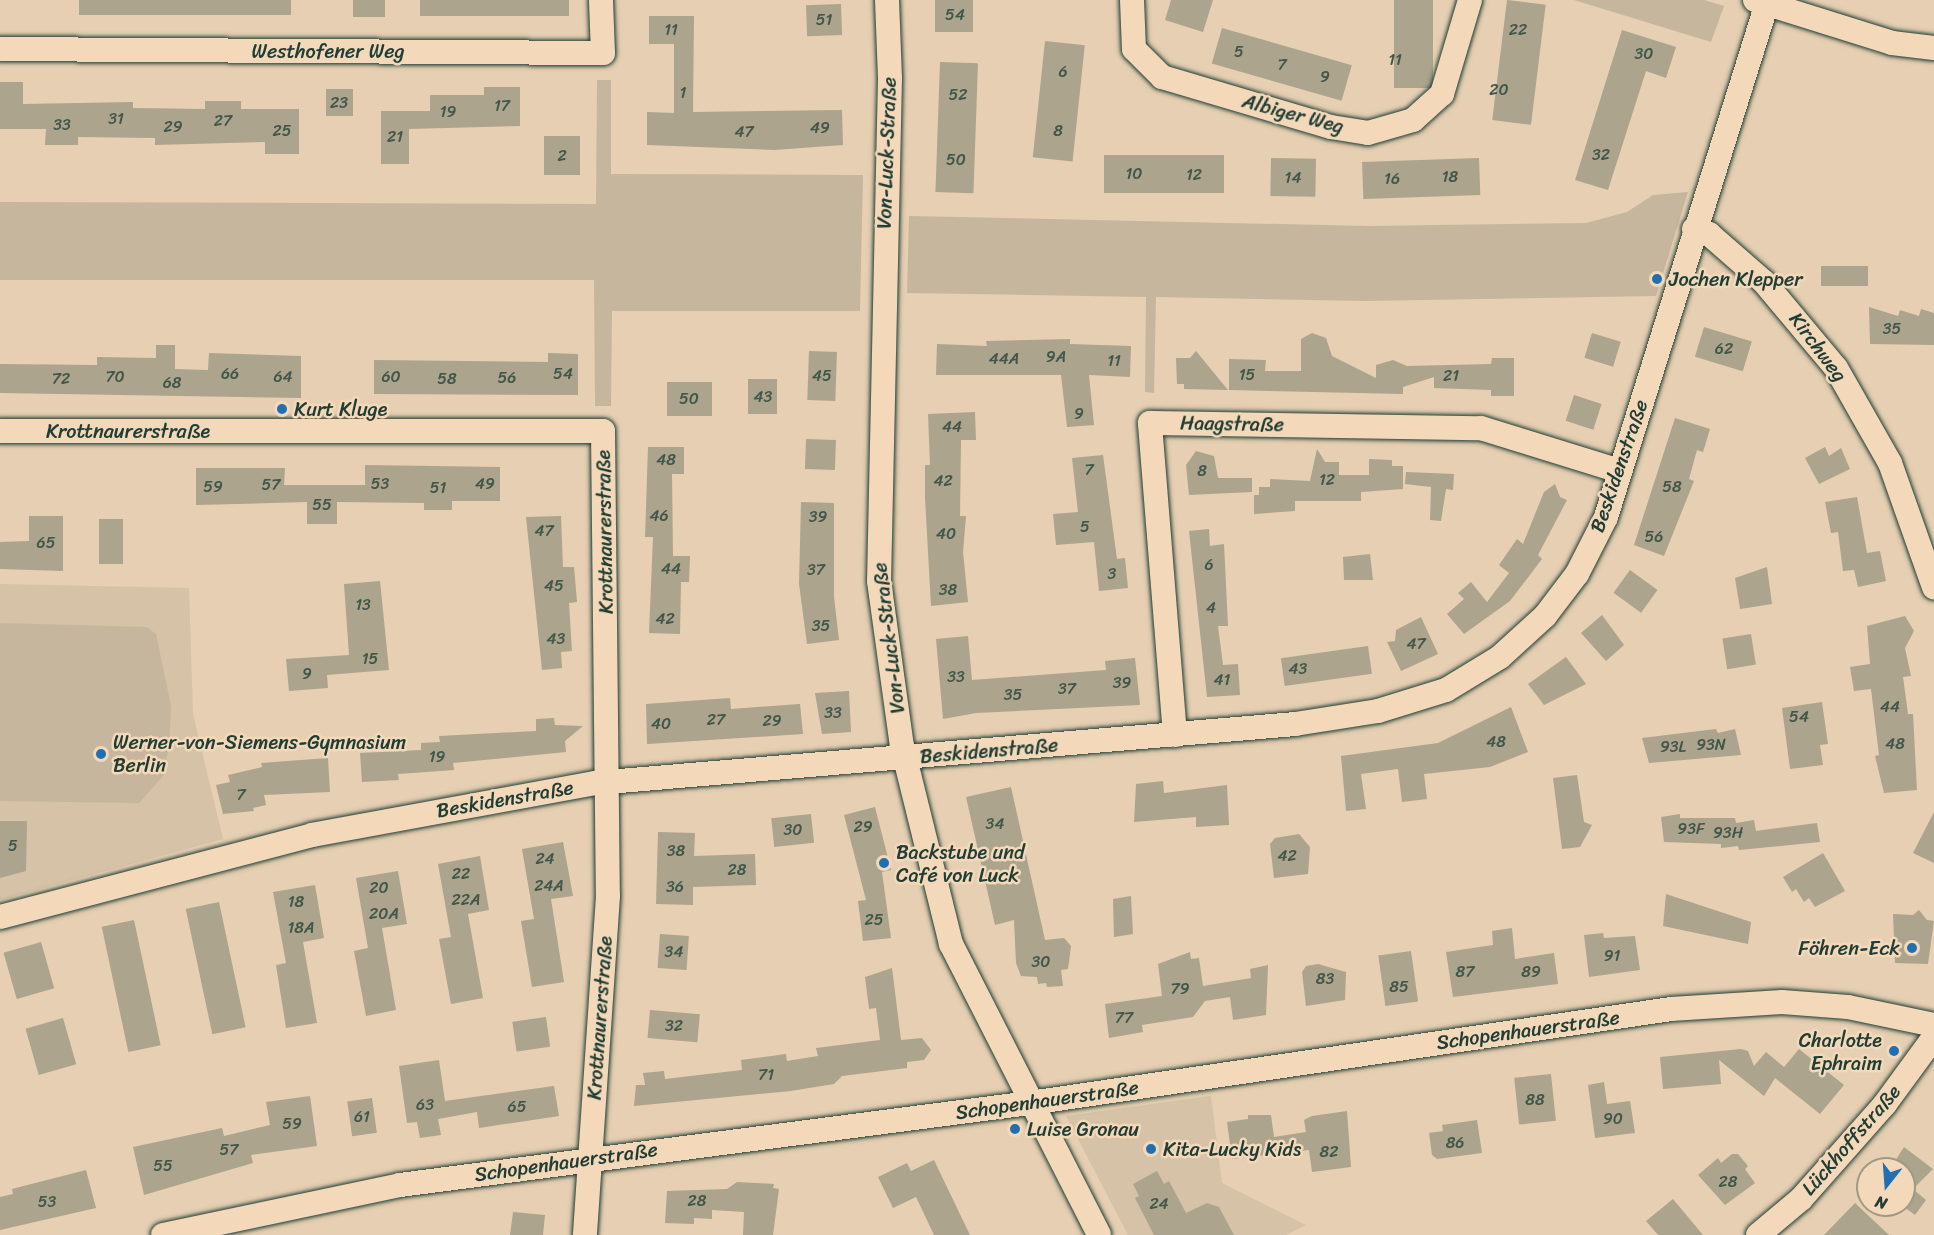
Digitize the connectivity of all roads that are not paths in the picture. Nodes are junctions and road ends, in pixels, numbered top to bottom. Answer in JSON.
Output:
{"nodes":[{"id":1,"x":601,"y":0,"type":"edge"},
{"id":2,"x":887,"y":0,"type":"edge"},
{"id":3,"x":1132,"y":0,"type":"edge"},
{"id":4,"x":1470,"y":0,"type":"edge"},
{"id":5,"x":1763,"y":1,"type":"edge"},
{"id":6,"x":1934,"y":48,"type":"edge"},
{"id":7,"x":0,"y":49,"type":"edge"},
{"id":8,"x":1694,"y":229,"type":"junction"},
{"id":9,"x":0,"y":431,"type":"edge"},
{"id":10,"x":1620,"y":471,"type":"junction"},
{"id":11,"x":1934,"y":587,"type":"edge"},
{"id":12,"x":1175,"y":735,"type":"junction"},
{"id":13,"x":905,"y":758,"type":"junction"},
{"id":14,"x":610,"y":782,"type":"junction"},
{"id":15,"x":0,"y":917,"type":"edge"},
{"id":16,"x":1934,"y":1025,"type":"edge"},
{"id":17,"x":1934,"y":1037,"type":"edge"},
{"id":18,"x":1030,"y":1103,"type":"junction"},
{"id":19,"x":591,"y":1158,"type":"junction"},
{"id":20,"x":163,"y":1235,"type":"edge"},
{"id":21,"x":585,"y":1235,"type":"edge"},
{"id":22,"x":1099,"y":1235,"type":"edge"},
{"id":23,"x":1758,"y":1235,"type":"edge"}],
"edges":[{"from":1,"to":7,"type":"street","name":"Westhofener Weg"},
{"from":2,"to":13,"type":"street","name":"Von-Luck-Straße"},
{"from":3,"to":4,"type":"street","name":"Albiger Weg"},
{"from":5,"to":6,"type":"street"},
{"from":5,"to":8,"type":"street"},
{"from":8,"to":10,"type":"street","name":"Beskidenstraße"},
{"from":8,"to":11,"type":"street","name":"Kirchweg"},
{"from":9,"to":14,"type":"street","name":"Krottnaurerstraße"},
{"from":10,"to":12,"type":"street","name":"Beskidenstraße"},
{"from":10,"to":12,"type":"street","name":"Haagstraße"},
{"from":12,"to":13,"type":"street","name":"Beskidenstraße"},
{"from":13,"to":14,"type":"street","name":"Beskidenstraße"},
{"from":13,"to":18,"type":"street","name":"Von-Luck-Straße"},
{"from":14,"to":15,"type":"street","name":"Beskidenstraße"},
{"from":14,"to":19,"type":"street","name":"Krottnaurerstraße"},
{"from":16,"to":18,"type":"street","name":"Schopenhauerstraße"},
{"from":17,"to":23,"type":"street","name":"Lückhoffstraße"},
{"from":18,"to":19,"type":"street","name":"Schopenhauerstraße"},
{"from":18,"to":22,"type":"street","name":"Von-Luck-Straße"},
{"from":19,"to":20,"type":"street","name":"Schopenhauerstraße"},
{"from":19,"to":21,"type":"street","name":"Krottnaurerstraße"}]}
